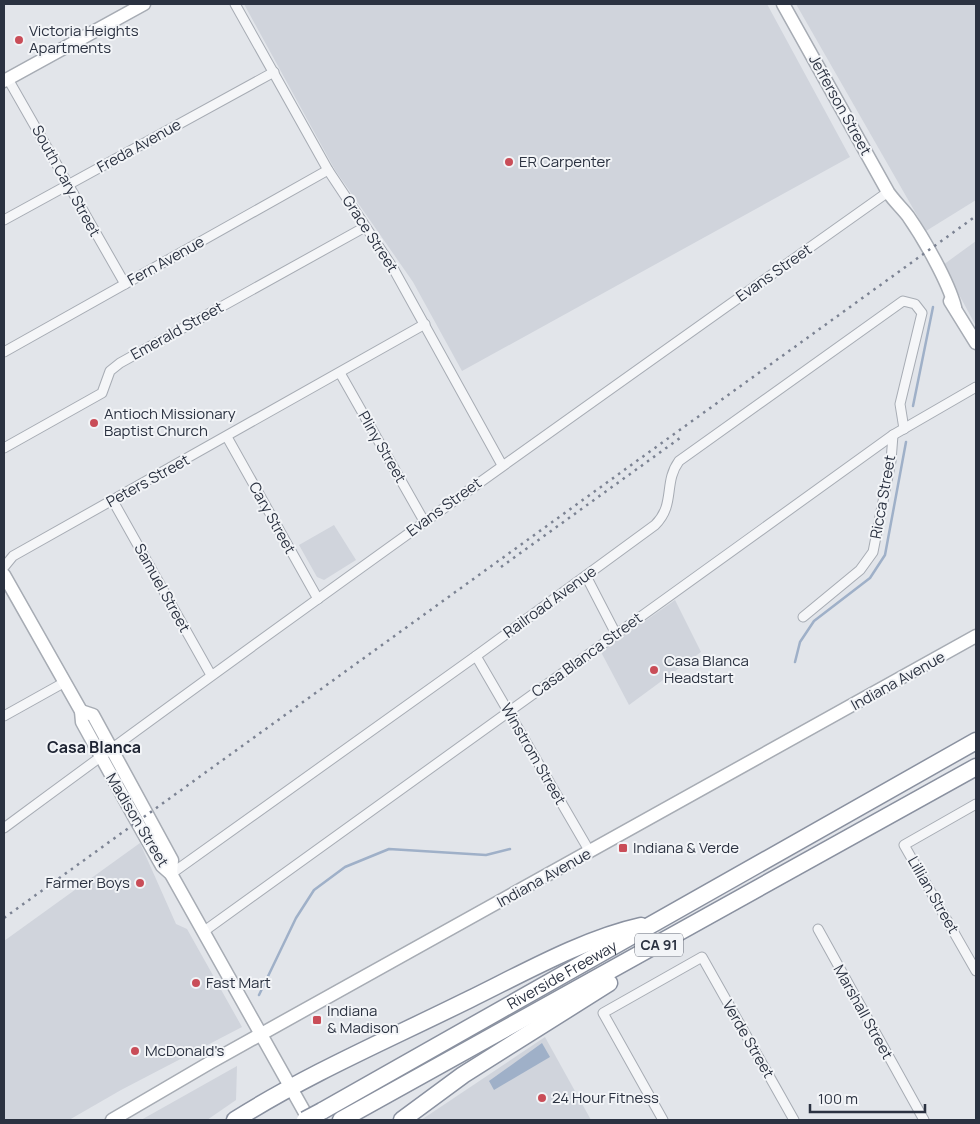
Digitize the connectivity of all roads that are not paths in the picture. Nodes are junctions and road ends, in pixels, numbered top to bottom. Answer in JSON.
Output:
{"nodes":[{"id":1,"x":144,"y":4,"type":"edge"},
{"id":2,"x":235,"y":4,"type":"edge"},
{"id":3,"x":783,"y":4,"type":"edge"},
{"id":4,"x":274,"y":72,"type":"junction"},
{"id":5,"x":6,"y":80,"type":"edge"},
{"id":6,"x":328,"y":170,"type":"junction"},
{"id":7,"x":68,"y":184,"type":"junction"},
{"id":8,"x":888,"y":192,"type":"junction"},
{"id":9,"x":4,"y":220,"type":"edge"},
{"id":10,"x":365,"y":227,"type":"junction"},
{"id":11,"x":125,"y":284,"type":"junction"},
{"id":12,"x":425,"y":324,"type":"junction"},
{"id":13,"x":976,"y":343,"type":"edge"},
{"id":14,"x":4,"y":352,"type":"edge"},
{"id":15,"x":340,"y":373,"type":"junction"},
{"id":16,"x":976,"y":387,"type":"edge"},
{"id":17,"x":904,"y":429,"type":"junction"},
{"id":18,"x":893,"y":436,"type":"junction"},
{"id":19,"x":227,"y":437,"type":"junction"},
{"id":20,"x":4,"y":448,"type":"edge"},
{"id":21,"x":502,"y":465,"type":"junction"},
{"id":22,"x":113,"y":501,"type":"junction"},
{"id":23,"x":424,"y":521,"type":"junction"},
{"id":24,"x":4,"y":567,"type":"edge"},
{"id":25,"x":4,"y":576,"type":"edge"},
{"id":26,"x":586,"y":576,"type":"junction"},
{"id":27,"x":318,"y":599,"type":"junction"},
{"id":28,"x":803,"y":617,"type":"dead end"},
{"id":29,"x":616,"y":634,"type":"junction"},
{"id":30,"x":976,"y":636,"type":"edge"},
{"id":31,"x":476,"y":656,"type":"junction"},
{"id":32,"x":211,"y":675,"type":"junction"},
{"id":33,"x":65,"y":682,"type":"junction"},
{"id":34,"x":509,"y":711,"type":"junction"},
{"id":35,"x":4,"y":716,"type":"edge"},
{"id":36,"x":976,"y":741,"type":"edge"},
{"id":37,"x":105,"y":753,"type":"junction"},
{"id":38,"x":976,"y":767,"type":"edge"},
{"id":39,"x":976,"y":804,"type":"edge"},
{"id":40,"x":4,"y":828,"type":"edge"},
{"id":41,"x":590,"y":852,"type":"junction"},
{"id":42,"x":170,"y":874,"type":"junction"},
{"id":43,"x":657,"y":923,"type":"junction"},
{"id":44,"x":818,"y":929,"type":"dead end"},
{"id":45,"x":203,"y":932,"type":"junction"},
{"id":46,"x":646,"y":952,"type":"junction"},
{"id":47,"x":976,"y":971,"type":"edge"},
{"id":48,"x":260,"y":1035,"type":"junction"},
{"id":49,"x":290,"y":1087,"type":"junction"},
{"id":50,"x":315,"y":1116,"type":"edge"},
{"id":51,"x":112,"y":1120,"type":"edge"},
{"id":52,"x":236,"y":1120,"type":"edge"},
{"id":53,"x":305,"y":1120,"type":"edge"},
{"id":54,"x":341,"y":1120,"type":"edge"},
{"id":55,"x":402,"y":1120,"type":"edge"},
{"id":56,"x":662,"y":1120,"type":"edge"},
{"id":57,"x":794,"y":1120,"type":"edge"},
{"id":58,"x":924,"y":1120,"type":"edge"}],
"edges":[{"from":1,"to":5,"type":"main road"},
{"from":2,"to":4,"type":"street","name":"Grace Street"},
{"from":3,"to":8,"type":"main road","name":"Jefferson Street"},
{"from":4,"to":6,"type":"street","name":"Grace Street"},
{"from":4,"to":7,"type":"street","name":"Freda Avenue"},
{"from":5,"to":7,"type":"street","name":"South Cary Street"},
{"from":6,"to":10,"type":"street","name":"Grace Street"},
{"from":6,"to":11,"type":"street","name":"Fern Avenue"},
{"from":7,"to":9,"type":"street","name":"Freda Avenue"},
{"from":7,"to":11,"type":"street","name":"South Cary Street"},
{"from":8,"to":13,"type":"main road","name":"Jefferson Street"},
{"from":8,"to":21,"type":"street","name":"Evans Street"},
{"from":10,"to":12,"type":"street","name":"Grace Street"},
{"from":10,"to":20,"type":"street","name":"Emerald Street"},
{"from":11,"to":14,"type":"street","name":"Fern Avenue"},
{"from":12,"to":15,"type":"street","name":"Peters Street"},
{"from":12,"to":21,"type":"street","name":"Grace Street"},
{"from":15,"to":19,"type":"street","name":"Peters Street"},
{"from":15,"to":23,"type":"street","name":"Pliny Street"},
{"from":16,"to":17,"type":"street","name":"Casa Blanca Street"},
{"from":17,"to":18,"type":"street","name":"Casa Blanca Street"},
{"from":17,"to":26,"type":"street","name":"Railroad Avenue"},
{"from":18,"to":28,"type":"street","name":"Ricca Street"},
{"from":18,"to":29,"type":"street","name":"Casa Blanca Street"},
{"from":19,"to":22,"type":"street","name":"Peters Street"},
{"from":19,"to":27,"type":"street","name":"Cary Street"},
{"from":21,"to":23,"type":"street","name":"Evans Street"},
{"from":22,"to":24,"type":"street","name":"Peters Street"},
{"from":22,"to":32,"type":"street","name":"Samuel Street"},
{"from":23,"to":27,"type":"street","name":"Evans Street"},
{"from":25,"to":33,"type":"main road","name":"Madison Street"},
{"from":26,"to":29,"type":"street"},
{"from":26,"to":31,"type":"street","name":"Railroad Avenue"},
{"from":27,"to":32,"type":"street","name":"Evans Street"},
{"from":29,"to":34,"type":"street","name":"Casa Blanca Street"},
{"from":30,"to":41,"type":"main road","name":"Indiana Avenue"},
{"from":31,"to":34,"type":"street","name":"Winstrom Street"},
{"from":31,"to":42,"type":"street","name":"Railroad Avenue"},
{"from":32,"to":37,"type":"street","name":"Evans Street"},
{"from":33,"to":35,"type":"street"},
{"from":33,"to":37,"type":"main road","name":"Madison Street"},
{"from":34,"to":41,"type":"street","name":"Winstrom Street"},
{"from":34,"to":45,"type":"street","name":"Casa Blanca Street"},
{"from":36,"to":43,"type":"highway","name":"Riverside Freeway","number":"CA 91"},
{"from":37,"to":40,"type":"street","name":"Evans Street"},
{"from":37,"to":42,"type":"main road","name":"Madison Street"},
{"from":38,"to":46,"type":"highway","name":"Riverside Freeway","number":"CA 91"},
{"from":39,"to":47,"type":"street","name":"Lillian Street"},
{"from":41,"to":48,"type":"main road","name":"Indiana Avenue"},
{"from":42,"to":45,"type":"main road","name":"Madison Street"},
{"from":43,"to":49,"type":"highway"},
{"from":43,"to":50,"type":"highway","name":"Riverside Freeway","number":"CA 91"},
{"from":44,"to":58,"type":"street","name":"Marshall Street"},
{"from":45,"to":48,"type":"main road","name":"Madison Street"},
{"from":46,"to":54,"type":"highway","name":"Riverside Freeway","number":"CA 91"},
{"from":46,"to":55,"type":"highway"},
{"from":48,"to":49,"type":"main road","name":"Madison Street"},
{"from":48,"to":51,"type":"main road","name":"Indiana Avenue"},
{"from":49,"to":50,"type":"main road","name":"Madison Street"},
{"from":49,"to":52,"type":"highway"},
{"from":50,"to":53,"type":"highway","name":"Riverside Freeway","number":"CA 91","bridge":true},
{"from":56,"to":57,"type":"street","name":"Verde Street"}]}
